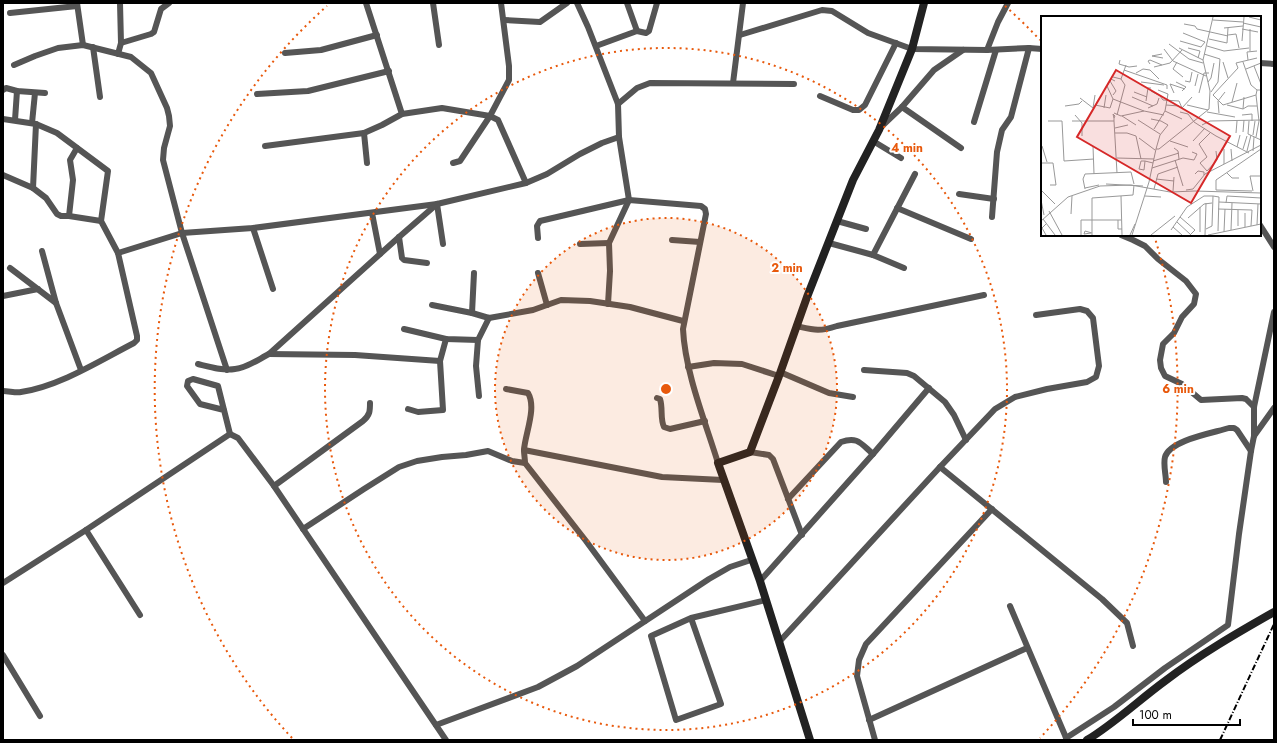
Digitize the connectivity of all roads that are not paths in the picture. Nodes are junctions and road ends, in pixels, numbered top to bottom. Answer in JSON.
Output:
{"nodes":[{"id":1,"x":120,"y":3,"type":"edge"},
{"id":2,"x":169,"y":3,"type":"edge"},
{"id":3,"x":366,"y":3,"type":"edge"},
{"id":4,"x":433,"y":3,"type":"edge"},
{"id":5,"x":501,"y":3,"type":"edge"},
{"id":6,"x":567,"y":3,"type":"edge"},
{"id":7,"x":577,"y":3,"type":"edge"},
{"id":8,"x":628,"y":3,"type":"edge"},
{"id":9,"x":657,"y":3,"type":"edge"},
{"id":10,"x":743,"y":3,"type":"edge"},
{"id":11,"x":831,"y":3,"type":"edge"},
{"id":12,"x":924,"y":3,"type":"edge"},
{"id":13,"x":1008,"y":3,"type":"edge"},
{"id":14,"x":77,"y":5,"type":"edge"},
{"id":15,"x":832,"y":11,"type":"junction"},
{"id":16,"x":10,"y":13,"type":"dead end"},
{"id":17,"x":504,"y":20,"type":"junction"},
{"id":18,"x":637,"y":31,"type":"junction"},
{"id":19,"x":377,"y":35,"type":"junction"},
{"id":20,"x":740,"y":35,"type":"junction"},
{"id":21,"x":121,"y":43,"type":"junction"},
{"id":22,"x":896,"y":43,"type":"junction"},
{"id":23,"x":83,"y":45,"type":"junction"},
{"id":24,"x":439,"y":45,"type":"dead end"},
{"id":25,"x":596,"y":46,"type":"junction"},
{"id":26,"x":93,"y":47,"type":"junction"},
{"id":27,"x":1029,"y":48,"type":"junction"},
{"id":28,"x":912,"y":49,"type":"junction"},
{"id":29,"x":964,"y":49,"type":"junction"},
{"id":30,"x":1041,"y":49,"type":"edge"},
{"id":31,"x":987,"y":50,"type":"junction"},
{"id":32,"x":996,"y":50,"type":"junction"},
{"id":33,"x":285,"y":53,"type":"dead end"},
{"id":34,"x":118,"y":54,"type":"junction"},
{"id":35,"x":1261,"y":63,"type":"edge"},
{"id":36,"x":1274,"y":64,"type":"edge"},
{"id":37,"x":14,"y":65,"type":"dead end"},
{"id":38,"x":389,"y":71,"type":"junction"},
{"id":39,"x":733,"y":83,"type":"junction"},
{"id":40,"x":794,"y":84,"type":"dead end"},
{"id":41,"x":3,"y":90,"type":"edge"},
{"id":42,"x":17,"y":91,"type":"junction"},
{"id":43,"x":35,"y":93,"type":"junction"},
{"id":44,"x":45,"y":93,"type":"dead end"},
{"id":45,"x":257,"y":94,"type":"dead end"},
{"id":46,"x":820,"y":96,"type":"dead end"},
{"id":47,"x":100,"y":97,"type":"dead end"},
{"id":48,"x":618,"y":104,"type":"junction"},
{"id":49,"x":902,"y":108,"type":"junction"},
{"id":50,"x":402,"y":114,"type":"junction"},
{"id":51,"x":490,"y":116,"type":"junction"},
{"id":52,"x":3,"y":119,"type":"edge"},
{"id":53,"x":15,"y":120,"type":"junction"},
{"id":54,"x":974,"y":122,"type":"dead end"},
{"id":55,"x":34,"y":124,"type":"junction"},
{"id":56,"x":879,"y":130,"type":"junction"},
{"id":57,"x":364,"y":133,"type":"junction"},
{"id":58,"x":619,"y":137,"type":"junction"},
{"id":59,"x":873,"y":141,"type":"junction"},
{"id":60,"x":265,"y":146,"type":"dead end"},
{"id":61,"x":77,"y":148,"type":"junction"},
{"id":62,"x":962,"y":148,"type":"dead end"},
{"id":63,"x":902,"y":158,"type":"dead end"},
{"id":64,"x":367,"y":163,"type":"dead end"},
{"id":65,"x":453,"y":163,"type":"dead end"},
{"id":66,"x":915,"y":174,"type":"dead end"},
{"id":67,"x":3,"y":175,"type":"edge"},
{"id":68,"x":526,"y":183,"type":"junction"},
{"id":69,"x":33,"y":188,"type":"junction"},
{"id":70,"x":959,"y":194,"type":"dead end"},
{"id":71,"x":994,"y":199,"type":"junction"},
{"id":72,"x":629,"y":200,"type":"junction"},
{"id":73,"x":438,"y":204,"type":"junction"},
{"id":74,"x":897,"y":208,"type":"junction"},
{"id":75,"x":372,"y":213,"type":"junction"},
{"id":76,"x":69,"y":216,"type":"junction"},
{"id":77,"x":992,"y":217,"type":"dead end"},
{"id":78,"x":101,"y":221,"type":"junction"},
{"id":79,"x":837,"y":221,"type":"junction"},
{"id":80,"x":1261,"y":227,"type":"edge"},
{"id":81,"x":253,"y":228,"type":"junction"},
{"id":82,"x":866,"y":229,"type":"dead end"},
{"id":83,"x":182,"y":233,"type":"junction"},
{"id":84,"x":1123,"y":236,"type":"edge"},
{"id":85,"x":399,"y":237,"type":"junction"},
{"id":86,"x":538,"y":238,"type":"dead end"},
{"id":87,"x":971,"y":239,"type":"dead end"},
{"id":88,"x":672,"y":240,"type":"dead end"},
{"id":89,"x":700,"y":242,"type":"junction"},
{"id":90,"x":609,"y":243,"type":"junction"},
{"id":91,"x":829,"y":243,"type":"junction"},
{"id":92,"x":443,"y":244,"type":"dead end"},
{"id":93,"x":580,"y":244,"type":"dead end"},
{"id":94,"x":1274,"y":247,"type":"edge"},
{"id":95,"x":42,"y":251,"type":"dead end"},
{"id":96,"x":118,"y":253,"type":"junction"},
{"id":97,"x":380,"y":254,"type":"junction"},
{"id":98,"x":873,"y":255,"type":"junction"},
{"id":99,"x":427,"y":263,"type":"dead end"},
{"id":100,"x":10,"y":268,"type":"dead end"},
{"id":101,"x":904,"y":268,"type":"dead end"},
{"id":102,"x":474,"y":273,"type":"dead end"},
{"id":103,"x":538,"y":273,"type":"dead end"},
{"id":104,"x":273,"y":288,"type":"dead end"},
{"id":105,"x":38,"y":289,"type":"junction"},
{"id":106,"x":984,"y":295,"type":"dead end"},
{"id":107,"x":3,"y":296,"type":"edge"},
{"id":108,"x":56,"y":303,"type":"junction"},
{"id":109,"x":608,"y":304,"type":"junction"},
{"id":110,"x":432,"y":305,"type":"dead end"},
{"id":111,"x":547,"y":305,"type":"junction"},
{"id":112,"x":1274,"y":312,"type":"edge"},
{"id":113,"x":472,"y":313,"type":"junction"},
{"id":114,"x":1036,"y":315,"type":"dead end"},
{"id":115,"x":489,"y":318,"type":"junction"},
{"id":116,"x":683,"y":321,"type":"junction"},
{"id":117,"x":796,"y":326,"type":"junction"},
{"id":118,"x":404,"y":329,"type":"dead end"},
{"id":119,"x":446,"y":339,"type":"junction"},
{"id":120,"x":478,"y":340,"type":"junction"},
{"id":121,"x":269,"y":354,"type":"junction"},
{"id":122,"x":440,"y":361,"type":"junction"},
{"id":123,"x":198,"y":364,"type":"dead end"},
{"id":124,"x":688,"y":367,"type":"junction"},
{"id":125,"x":81,"y":370,"type":"junction"},
{"id":126,"x":227,"y":370,"type":"junction"},
{"id":127,"x":864,"y":370,"type":"dead end"},
{"id":128,"x":780,"y":374,"type":"junction"},
{"id":129,"x":929,"y":388,"type":"junction"},
{"id":130,"x":506,"y":389,"type":"dead end"},
{"id":131,"x":3,"y":391,"type":"edge"},
{"id":132,"x":479,"y":396,"type":"dead end"},
{"id":133,"x":853,"y":397,"type":"dead end"},
{"id":134,"x":657,"y":398,"type":"dead end"},
{"id":135,"x":370,"y":403,"type":"dead end"},
{"id":136,"x":1254,"y":407,"type":"junction"},
{"id":137,"x":1274,"y":408,"type":"edge"},
{"id":138,"x":408,"y":409,"type":"dead end"},
{"id":139,"x":224,"y":410,"type":"junction"},
{"id":140,"x":705,"y":421,"type":"junction"},
{"id":141,"x":230,"y":434,"type":"junction"},
{"id":142,"x":1254,"y":436,"type":"junction"},
{"id":143,"x":966,"y":440,"type":"junction"},
{"id":144,"x":524,"y":450,"type":"junction"},
{"id":145,"x":1251,"y":451,"type":"junction"},
{"id":146,"x":750,"y":452,"type":"junction"},
{"id":147,"x":873,"y":454,"type":"junction"},
{"id":148,"x":525,"y":463,"type":"junction"},
{"id":149,"x":718,"y":463,"type":"junction"},
{"id":150,"x":940,"y":467,"type":"junction"},
{"id":151,"x":723,"y":480,"type":"junction"},
{"id":152,"x":1166,"y":482,"type":"dead end"},
{"id":153,"x":274,"y":486,"type":"junction"},
{"id":154,"x":788,"y":499,"type":"junction"},
{"id":155,"x":992,"y":509,"type":"junction"},
{"id":156,"x":303,"y":529,"type":"junction"},
{"id":157,"x":86,"y":530,"type":"junction"},
{"id":158,"x":802,"y":535,"type":"junction"},
{"id":159,"x":751,"y":560,"type":"junction"},
{"id":160,"x":760,"y":581,"type":"junction"},
{"id":161,"x":3,"y":583,"type":"edge"},
{"id":162,"x":766,"y":600,"type":"junction"},
{"id":163,"x":1010,"y":606,"type":"dead end"},
{"id":164,"x":1274,"y":612,"type":"edge"},
{"id":165,"x":140,"y":615,"type":"dead end"},
{"id":166,"x":691,"y":618,"type":"junction"},
{"id":167,"x":645,"y":621,"type":"junction"},
{"id":168,"x":780,"y":641,"type":"junction"},
{"id":169,"x":1133,"y":646,"type":"dead end"},
{"id":170,"x":1027,"y":648,"type":"junction"},
{"id":171,"x":3,"y":656,"type":"edge"},
{"id":172,"x":1114,"y":707,"type":"junction"},
{"id":173,"x":40,"y":716,"type":"dead end"},
{"id":174,"x":1121,"y":716,"type":"junction"},
{"id":175,"x":869,"y":720,"type":"junction"},
{"id":176,"x":436,"y":725,"type":"junction"},
{"id":177,"x":1066,"y":739,"type":"edge"},
{"id":178,"x":446,"y":740,"type":"edge"},
{"id":179,"x":810,"y":740,"type":"edge"},
{"id":180,"x":875,"y":740,"type":"edge"},
{"id":181,"x":1087,"y":740,"type":"edge"}],
"edges":[{"from":1,"to":21,"type":"street"},
{"from":2,"to":21,"type":"street"},
{"from":3,"to":19,"type":"street"},
{"from":4,"to":24,"type":"street"},
{"from":5,"to":17,"type":"street"},
{"from":6,"to":17,"type":"street"},
{"from":7,"to":25,"type":"street"},
{"from":8,"to":18,"type":"street"},
{"from":9,"to":18,"type":"street"},
{"from":10,"to":20,"type":"street"},
{"from":11,"to":15,"type":"street"},
{"from":12,"to":28,"type":"main road"},
{"from":13,"to":31,"type":"street"},
{"from":14,"to":16,"type":"street"},
{"from":14,"to":23,"type":"street"},
{"from":15,"to":20,"type":"street"},
{"from":15,"to":22,"type":"street"},
{"from":17,"to":51,"type":"street"},
{"from":18,"to":25,"type":"street"},
{"from":19,"to":33,"type":"street"},
{"from":19,"to":38,"type":"street"},
{"from":20,"to":39,"type":"street"},
{"from":21,"to":34,"type":"street"},
{"from":22,"to":28,"type":"street"},
{"from":22,"to":46,"type":"street"},
{"from":23,"to":26,"type":"street"},
{"from":23,"to":37,"type":"street"},
{"from":25,"to":48,"type":"street"},
{"from":26,"to":34,"type":"street"},
{"from":26,"to":47,"type":"street"},
{"from":27,"to":30,"type":"street"},
{"from":27,"to":32,"type":"street"},
{"from":27,"to":71,"type":"street"},
{"from":28,"to":29,"type":"street"},
{"from":28,"to":56,"type":"main road"},
{"from":29,"to":31,"type":"street"},
{"from":29,"to":49,"type":"street"},
{"from":31,"to":32,"type":"street"},
{"from":32,"to":54,"type":"street"},
{"from":34,"to":83,"type":"street"},
{"from":35,"to":36,"type":"street"},
{"from":38,"to":45,"type":"street"},
{"from":38,"to":50,"type":"street"},
{"from":39,"to":40,"type":"street"},
{"from":39,"to":48,"type":"street"},
{"from":41,"to":42,"type":"street"},
{"from":42,"to":43,"type":"street"},
{"from":42,"to":53,"type":"street"},
{"from":43,"to":44,"type":"street"},
{"from":43,"to":55,"type":"street"},
{"from":48,"to":58,"type":"street"},
{"from":49,"to":56,"type":"street"},
{"from":49,"to":62,"type":"street"},
{"from":50,"to":51,"type":"street"},
{"from":50,"to":57,"type":"street"},
{"from":51,"to":65,"type":"street"},
{"from":51,"to":68,"type":"street"},
{"from":52,"to":53,"type":"street"},
{"from":53,"to":55,"type":"street"},
{"from":55,"to":61,"type":"street"},
{"from":55,"to":69,"type":"street"},
{"from":56,"to":59,"type":"main road"},
{"from":57,"to":60,"type":"street"},
{"from":57,"to":64,"type":"street"},
{"from":58,"to":68,"type":"street"},
{"from":58,"to":72,"type":"street"},
{"from":59,"to":63,"type":"street"},
{"from":59,"to":79,"type":"main road"},
{"from":61,"to":76,"type":"street"},
{"from":61,"to":78,"type":"street"},
{"from":66,"to":74,"type":"street"},
{"from":67,"to":69,"type":"street"},
{"from":68,"to":73,"type":"street"},
{"from":69,"to":76,"type":"street"},
{"from":70,"to":71,"type":"street"},
{"from":71,"to":77,"type":"street"},
{"from":72,"to":86,"type":"street"},
{"from":72,"to":89,"type":"street"},
{"from":72,"to":90,"type":"street"},
{"from":73,"to":75,"type":"street"},
{"from":73,"to":85,"type":"street"},
{"from":73,"to":92,"type":"street"},
{"from":74,"to":87,"type":"street"},
{"from":74,"to":98,"type":"street"},
{"from":75,"to":81,"type":"street"},
{"from":75,"to":97,"type":"street"},
{"from":76,"to":78,"type":"street"},
{"from":78,"to":96,"type":"street"},
{"from":79,"to":82,"type":"street"},
{"from":79,"to":91,"type":"main road"},
{"from":80,"to":94,"type":"street"},
{"from":81,"to":83,"type":"street"},
{"from":81,"to":104,"type":"street"},
{"from":83,"to":96,"type":"street"},
{"from":83,"to":126,"type":"street"},
{"from":84,"to":136,"type":"street"},
{"from":85,"to":97,"type":"street"},
{"from":85,"to":99,"type":"street"},
{"from":88,"to":89,"type":"street"},
{"from":89,"to":116,"type":"street"},
{"from":90,"to":93,"type":"street"},
{"from":90,"to":109,"type":"street"},
{"from":91,"to":98,"type":"street"},
{"from":91,"to":117,"type":"main road"},
{"from":95,"to":108,"type":"street"},
{"from":96,"to":125,"type":"street"},
{"from":97,"to":121,"type":"street"},
{"from":98,"to":101,"type":"street"},
{"from":100,"to":105,"type":"street"},
{"from":102,"to":113,"type":"street"},
{"from":103,"to":111,"type":"street"},
{"from":105,"to":107,"type":"street"},
{"from":105,"to":108,"type":"street"},
{"from":106,"to":117,"type":"street"},
{"from":108,"to":125,"type":"street"},
{"from":109,"to":111,"type":"street"},
{"from":109,"to":116,"type":"street"},
{"from":110,"to":113,"type":"street"},
{"from":111,"to":115,"type":"street"},
{"from":112,"to":136,"type":"street"},
{"from":113,"to":115,"type":"street"},
{"from":114,"to":143,"type":"street"},
{"from":115,"to":120,"type":"street"},
{"from":116,"to":124,"type":"street"},
{"from":117,"to":128,"type":"main road"},
{"from":118,"to":119,"type":"street"},
{"from":119,"to":120,"type":"street"},
{"from":119,"to":122,"type":"street"},
{"from":120,"to":132,"type":"street"},
{"from":121,"to":122,"type":"street"},
{"from":121,"to":126,"type":"street"},
{"from":122,"to":138,"type":"street"},
{"from":123,"to":126,"type":"street"},
{"from":124,"to":128,"type":"street"},
{"from":124,"to":140,"type":"street"},
{"from":125,"to":131,"type":"street"},
{"from":127,"to":129,"type":"street"},
{"from":128,"to":133,"type":"street"},
{"from":128,"to":146,"type":"main road"},
{"from":129,"to":143,"type":"street"},
{"from":129,"to":147,"type":"street"},
{"from":130,"to":144,"type":"street"},
{"from":134,"to":140,"type":"street"},
{"from":135,"to":153,"type":"street"},
{"from":136,"to":142,"type":"street"},
{"from":137,"to":142,"type":"street"},
{"from":139,"to":139,"type":"street"},
{"from":139,"to":141,"type":"street"},
{"from":140,"to":149,"type":"street"},
{"from":141,"to":153,"type":"street"},
{"from":141,"to":157,"type":"street"},
{"from":142,"to":145,"type":"street"},
{"from":143,"to":150,"type":"street"},
{"from":144,"to":148,"type":"street"},
{"from":144,"to":151,"type":"street"},
{"from":145,"to":152,"type":"street"},
{"from":145,"to":172,"type":"street"},
{"from":146,"to":149,"type":"main road"},
{"from":146,"to":154,"type":"street"},
{"from":147,"to":154,"type":"street"},
{"from":147,"to":158,"type":"street"},
{"from":148,"to":156,"type":"street"},
{"from":148,"to":167,"type":"street"},
{"from":149,"to":151,"type":"main road"},
{"from":150,"to":155,"type":"street"},
{"from":150,"to":168,"type":"street"},
{"from":151,"to":159,"type":"main road"},
{"from":153,"to":156,"type":"street"},
{"from":154,"to":158,"type":"street"},
{"from":155,"to":169,"type":"street"},
{"from":155,"to":175,"type":"street"},
{"from":156,"to":176,"type":"street"},
{"from":157,"to":161,"type":"street"},
{"from":157,"to":165,"type":"street"},
{"from":158,"to":160,"type":"street"},
{"from":159,"to":160,"type":"main road"},
{"from":159,"to":167,"type":"street"},
{"from":160,"to":162,"type":"main road"},
{"from":162,"to":166,"type":"street"},
{"from":162,"to":168,"type":"main road"},
{"from":163,"to":170,"type":"street"},
{"from":164,"to":174,"type":"main road"},
{"from":166,"to":166,"type":"street"},
{"from":167,"to":176,"type":"street"},
{"from":168,"to":179,"type":"main road"},
{"from":170,"to":175,"type":"street"},
{"from":170,"to":177,"type":"street"},
{"from":171,"to":173,"type":"street"},
{"from":172,"to":174,"type":"street"},
{"from":172,"to":177,"type":"street"},
{"from":174,"to":181,"type":"main road"},
{"from":175,"to":180,"type":"street"},
{"from":176,"to":178,"type":"street"}]}
